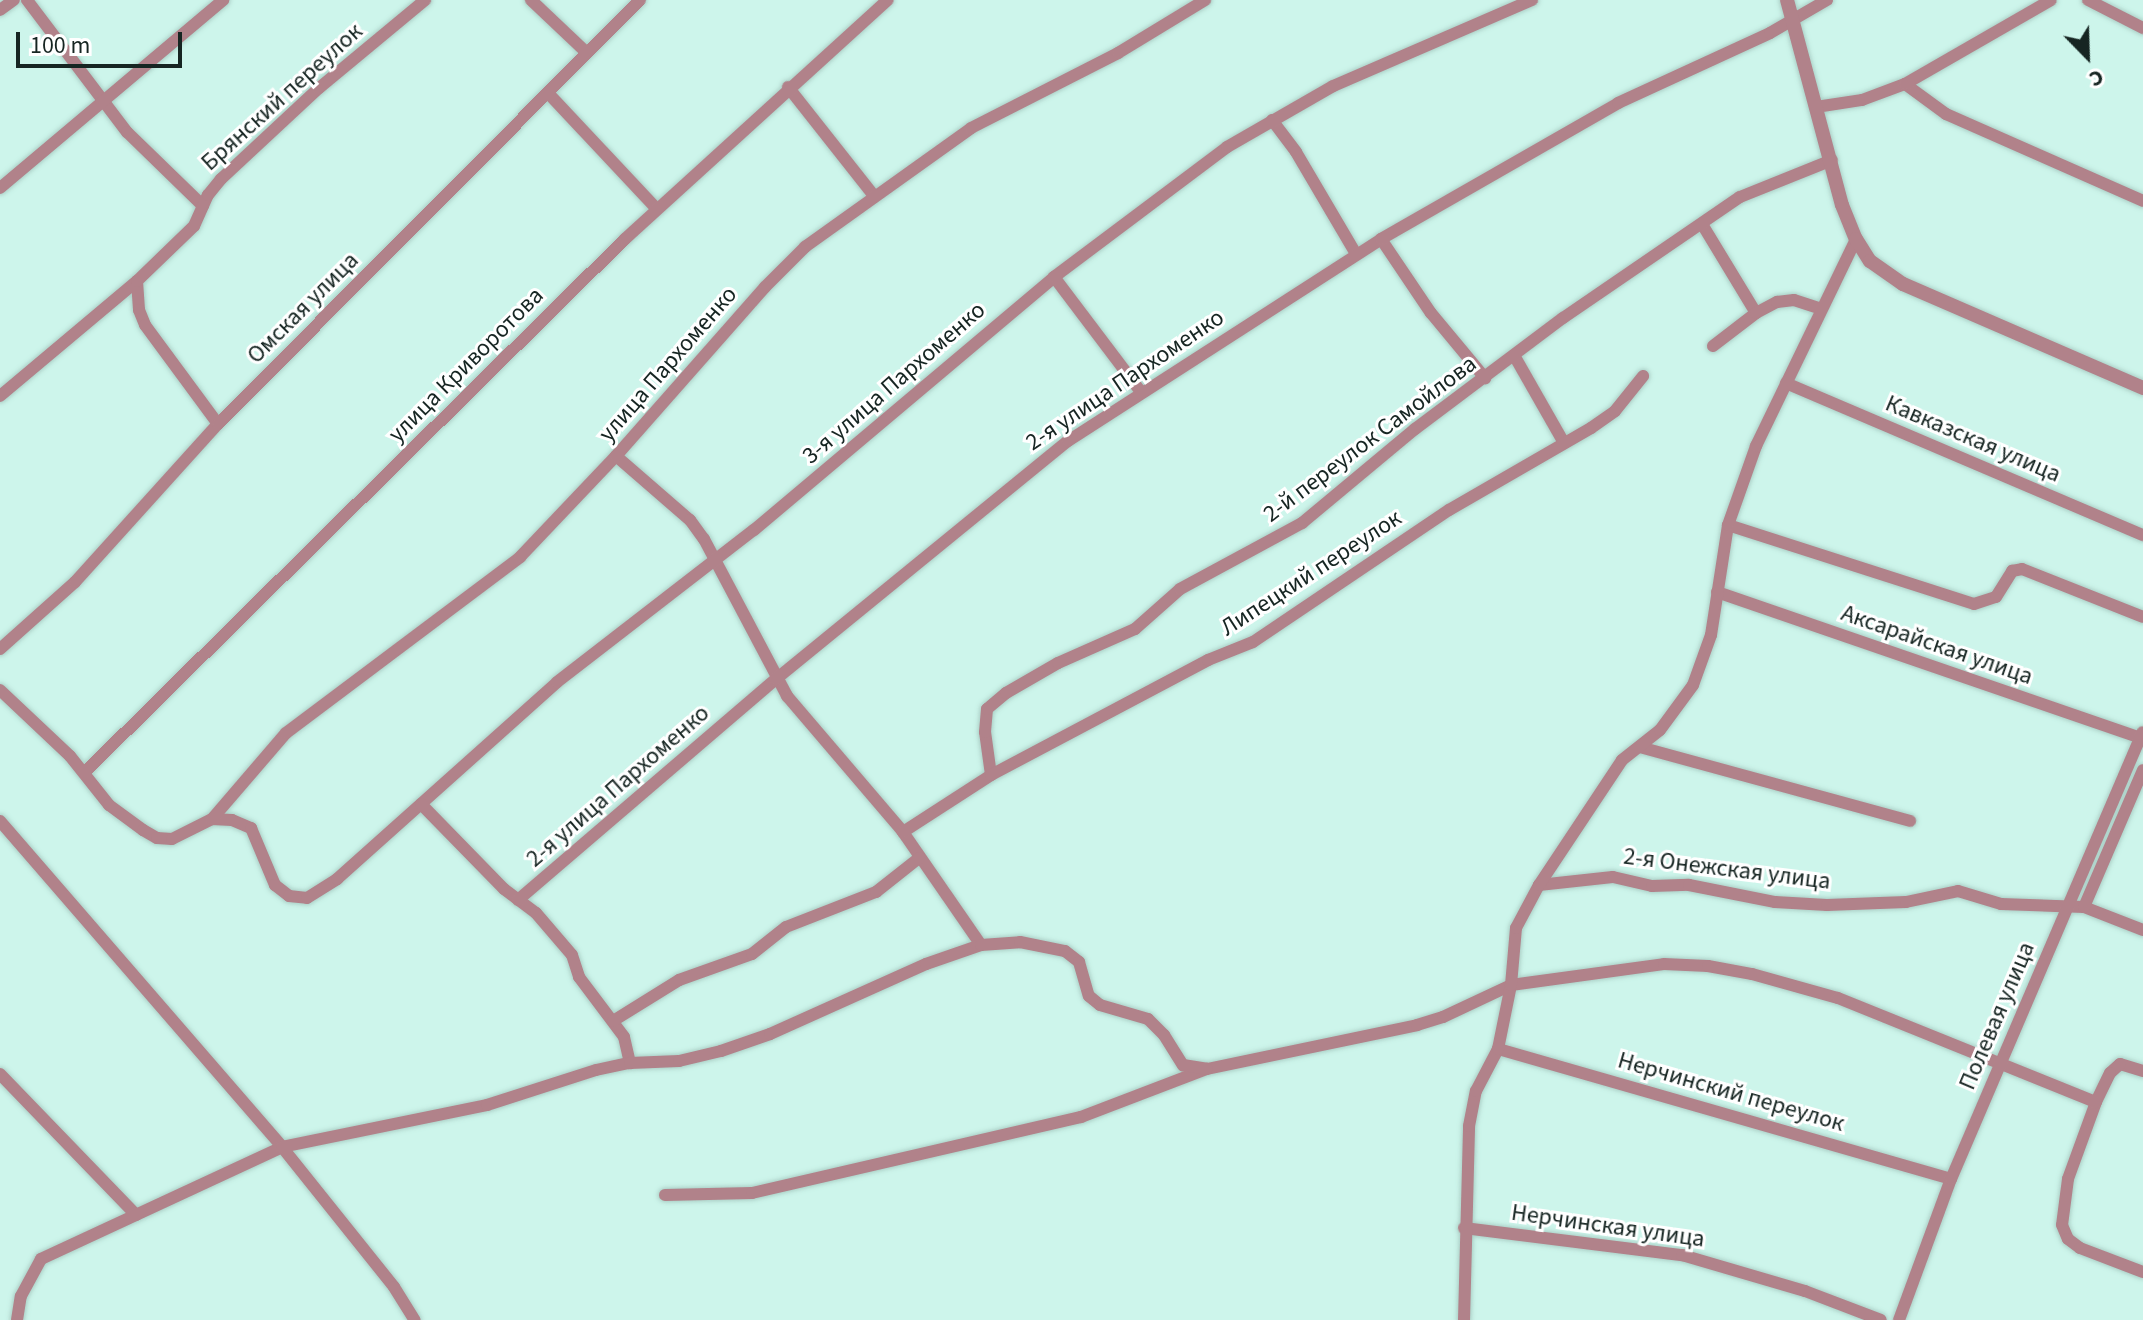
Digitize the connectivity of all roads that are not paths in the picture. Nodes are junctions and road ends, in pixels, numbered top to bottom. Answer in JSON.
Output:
{"nodes":[{"id":1,"x":14,"y":0,"type":"edge"},
{"id":2,"x":27,"y":0,"type":"edge"},
{"id":3,"x":223,"y":0,"type":"edge"},
{"id":4,"x":425,"y":0,"type":"edge"},
{"id":5,"x":531,"y":0,"type":"edge"},
{"id":6,"x":640,"y":0,"type":"edge"},
{"id":7,"x":888,"y":0,"type":"edge"},
{"id":8,"x":1205,"y":0,"type":"edge"},
{"id":9,"x":1532,"y":0,"type":"edge"},
{"id":10,"x":1787,"y":0,"type":"edge"},
{"id":11,"x":1827,"y":0,"type":"edge"},
{"id":12,"x":2051,"y":0,"type":"edge"},
{"id":13,"x":2088,"y":0,"type":"edge"},
{"id":14,"x":0,"y":10,"type":"edge"},
{"id":15,"x":1793,"y":20,"type":"junction"},
{"id":16,"x":2143,"y":28,"type":"edge"},
{"id":17,"x":586,"y":52,"type":"junction"},
{"id":18,"x":1905,"y":84,"type":"junction"},
{"id":19,"x":788,"y":87,"type":"junction"},
{"id":20,"x":548,"y":93,"type":"junction"},
{"id":21,"x":102,"y":103,"type":"junction"},
{"id":22,"x":1816,"y":107,"type":"junction"},
{"id":23,"x":1272,"y":120,"type":"junction"},
{"id":24,"x":1832,"y":160,"type":"junction"},
{"id":25,"x":0,"y":188,"type":"edge"},
{"id":26,"x":874,"y":196,"type":"junction"},
{"id":27,"x":2143,"y":201,"type":"edge"},
{"id":28,"x":203,"y":206,"type":"junction"},
{"id":29,"x":657,"y":209,"type":"junction"},
{"id":30,"x":1702,"y":224,"type":"junction"},
{"id":31,"x":1381,"y":239,"type":"junction"},
{"id":32,"x":1856,"y":239,"type":"junction"},
{"id":33,"x":1356,"y":254,"type":"junction"},
{"id":34,"x":1054,"y":277,"type":"junction"},
{"id":35,"x":137,"y":281,"type":"junction"},
{"id":36,"x":1822,"y":309,"type":"junction"},
{"id":37,"x":1756,"y":313,"type":"junction"},
{"id":38,"x":1713,"y":346,"type":"dead end"},
{"id":39,"x":1515,"y":357,"type":"junction"},
{"id":40,"x":1643,"y":376,"type":"dead end"},
{"id":41,"x":1485,"y":378,"type":"junction"},
{"id":42,"x":1786,"y":383,"type":"junction"},
{"id":43,"x":2143,"y":388,"type":"edge"},
{"id":44,"x":1141,"y":392,"type":"junction"},
{"id":45,"x":0,"y":396,"type":"edge"},
{"id":46,"x":218,"y":424,"type":"junction"},
{"id":47,"x":1564,"y":443,"type":"junction"},
{"id":48,"x":616,"y":456,"type":"junction"},
{"id":49,"x":1728,"y":525,"type":"junction"},
{"id":50,"x":2143,"y":535,"type":"edge"},
{"id":51,"x":715,"y":559,"type":"junction"},
{"id":52,"x":1717,"y":592,"type":"junction"},
{"id":53,"x":2143,"y":617,"type":"edge"},
{"id":54,"x":0,"y":649,"type":"edge"},
{"id":55,"x":776,"y":679,"type":"junction"},
{"id":56,"x":0,"y":690,"type":"edge"},
{"id":57,"x":2142,"y":736,"type":"edge"},
{"id":58,"x":1640,"y":747,"type":"junction"},
{"id":59,"x":2143,"y":770,"type":"edge"},
{"id":60,"x":85,"y":772,"type":"junction"},
{"id":61,"x":991,"y":775,"type":"junction"},
{"id":62,"x":421,"y":804,"type":"junction"},
{"id":63,"x":212,"y":819,"type":"junction"},
{"id":64,"x":0,"y":821,"type":"edge"},
{"id":65,"x":1910,"y":821,"type":"dead end"},
{"id":66,"x":903,"y":832,"type":"junction"},
{"id":67,"x":919,"y":858,"type":"junction"},
{"id":68,"x":1539,"y":885,"type":"junction"},
{"id":69,"x":518,"y":900,"type":"junction"},
{"id":70,"x":2067,"y":907,"type":"junction"},
{"id":71,"x":2084,"y":907,"type":"junction"},
{"id":72,"x":2143,"y":930,"type":"edge"},
{"id":73,"x":981,"y":945,"type":"junction"},
{"id":74,"x":1511,"y":985,"type":"junction"},
{"id":75,"x":613,"y":1021,"type":"junction"},
{"id":76,"x":1498,"y":1049,"type":"junction"},
{"id":77,"x":630,"y":1063,"type":"junction"},
{"id":78,"x":1999,"y":1065,"type":"junction"},
{"id":79,"x":1207,"y":1069,"type":"junction"},
{"id":80,"x":2143,"y":1071,"type":"edge"},
{"id":81,"x":0,"y":1074,"type":"edge"},
{"id":82,"x":2096,"y":1102,"type":"junction"},
{"id":83,"x":282,"y":1147,"type":"junction"},
{"id":84,"x":1951,"y":1179,"type":"junction"},
{"id":85,"x":665,"y":1195,"type":"dead end"},
{"id":86,"x":136,"y":1215,"type":"junction"},
{"id":87,"x":1464,"y":1228,"type":"junction"},
{"id":88,"x":2143,"y":1272,"type":"edge"},
{"id":89,"x":1465,"y":1319,"type":"edge"},
{"id":90,"x":17,"y":1320,"type":"edge"},
{"id":91,"x":415,"y":1320,"type":"edge"},
{"id":92,"x":1881,"y":1320,"type":"edge"},
{"id":93,"x":1899,"y":1320,"type":"edge"}],
"edges":[{"from":1,"to":14,"type":"street"},
{"from":2,"to":21,"type":"street"},
{"from":3,"to":21,"type":"street"},
{"from":4,"to":28,"type":"street","name":"Брянский переулок"},
{"from":5,"to":17,"type":"street"},
{"from":6,"to":17,"type":"street","name":"Омская улица"},
{"from":7,"to":19,"type":"street","name":"улица Криворотова"},
{"from":8,"to":26,"type":"street","name":"улица Пархоменко"},
{"from":9,"to":23,"type":"street","name":"3-я улица Пархоменко"},
{"from":10,"to":15,"type":"street"},
{"from":11,"to":15,"type":"street","name":"2-я улица Пархоменко"},
{"from":12,"to":18,"type":"street"},
{"from":13,"to":16,"type":"street"},
{"from":15,"to":22,"type":"street"},
{"from":15,"to":31,"type":"street","name":"2-я улица Пархоменко"},
{"from":17,"to":20,"type":"street","name":"Омская улица"},
{"from":18,"to":22,"type":"street"},
{"from":18,"to":27,"type":"street"},
{"from":19,"to":26,"type":"street"},
{"from":19,"to":29,"type":"street","name":"улица Криворотова"},
{"from":20,"to":29,"type":"street"},
{"from":20,"to":46,"type":"street","name":"Омская улица"},
{"from":21,"to":25,"type":"street"},
{"from":21,"to":28,"type":"street"},
{"from":22,"to":24,"type":"street"},
{"from":23,"to":33,"type":"street"},
{"from":23,"to":34,"type":"street","name":"3-я улица Пархоменко"},
{"from":24,"to":30,"type":"street","name":"2-й переулок Самойлова"},
{"from":24,"to":32,"type":"street"},
{"from":26,"to":48,"type":"street","name":"улица Пархоменко"},
{"from":28,"to":35,"type":"street","name":"Брянский переулок"},
{"from":29,"to":60,"type":"street","name":"улица Криворотова"},
{"from":30,"to":37,"type":"street"},
{"from":30,"to":39,"type":"street","name":"2-й переулок Самойлова"},
{"from":31,"to":33,"type":"street","name":"2-я улица Пархоменко"},
{"from":31,"to":41,"type":"street"},
{"from":32,"to":36,"type":"street"},
{"from":32,"to":43,"type":"street"},
{"from":33,"to":44,"type":"street","name":"2-я улица Пархоменко"},
{"from":34,"to":44,"type":"street"},
{"from":34,"to":51,"type":"street","name":"3-я улица Пархоменко"},
{"from":35,"to":45,"type":"street","name":"Брянский переулок"},
{"from":35,"to":46,"type":"street"},
{"from":36,"to":37,"type":"street"},
{"from":36,"to":42,"type":"street"},
{"from":37,"to":38,"type":"street"},
{"from":39,"to":41,"type":"street","name":"2-й переулок Самойлова"},
{"from":39,"to":47,"type":"street"},
{"from":40,"to":47,"type":"street","name":"Липецкий переулок"},
{"from":41,"to":61,"type":"street","name":"2-й переулок Самойлова"},
{"from":42,"to":49,"type":"street"},
{"from":42,"to":50,"type":"street","name":"Кавказская улица"},
{"from":44,"to":55,"type":"street","name":"2-я улица Пархоменко"},
{"from":46,"to":54,"type":"street","name":"Омская улица"},
{"from":47,"to":61,"type":"street","name":"Липецкий переулок"},
{"from":48,"to":51,"type":"street"},
{"from":48,"to":63,"type":"street","name":"улица Пархоменко"},
{"from":49,"to":52,"type":"street"},
{"from":49,"to":53,"type":"street"},
{"from":51,"to":55,"type":"street"},
{"from":51,"to":62,"type":"street","name":"3-я улица Пархоменко"},
{"from":52,"to":57,"type":"street","name":"Аксарайская улица"},
{"from":52,"to":58,"type":"street"},
{"from":55,"to":66,"type":"street"},
{"from":55,"to":69,"type":"street","name":"2-я улица Пархоменко"},
{"from":56,"to":60,"type":"street"},
{"from":57,"to":70,"type":"street","name":"Полевая улица"},
{"from":58,"to":65,"type":"street"},
{"from":58,"to":68,"type":"street"},
{"from":59,"to":71,"type":"street"},
{"from":60,"to":63,"type":"street"},
{"from":61,"to":66,"type":"street","name":"Липецкий переулок"},
{"from":62,"to":63,"type":"street","name":"3-я улица Пархоменко"},
{"from":62,"to":69,"type":"street"},
{"from":64,"to":83,"type":"street"},
{"from":66,"to":67,"type":"street"},
{"from":67,"to":73,"type":"street"},
{"from":67,"to":75,"type":"street"},
{"from":68,"to":70,"type":"street","name":"2-я Онежская улица"},
{"from":68,"to":74,"type":"street"},
{"from":69,"to":75,"type":"street"},
{"from":70,"to":71,"type":"street","name":"2-я Онежская улица"},
{"from":70,"to":78,"type":"street","name":"Полевая улица"},
{"from":71,"to":72,"type":"street","name":"2-я Онежская улица"},
{"from":73,"to":77,"type":"street"},
{"from":73,"to":79,"type":"street"},
{"from":74,"to":76,"type":"street"},
{"from":74,"to":78,"type":"street"},
{"from":74,"to":79,"type":"street"},
{"from":75,"to":77,"type":"street"},
{"from":76,"to":84,"type":"street","name":"Нерчинский переулок"},
{"from":76,"to":87,"type":"street"},
{"from":77,"to":83,"type":"street"},
{"from":78,"to":82,"type":"street"},
{"from":78,"to":84,"type":"street","name":"Полевая улица"},
{"from":79,"to":85,"type":"street"},
{"from":80,"to":82,"type":"street"},
{"from":81,"to":86,"type":"street"},
{"from":82,"to":88,"type":"street"},
{"from":83,"to":86,"type":"street"},
{"from":83,"to":91,"type":"street"},
{"from":84,"to":93,"type":"street","name":"Полевая улица"},
{"from":86,"to":90,"type":"street"},
{"from":87,"to":89,"type":"street"},
{"from":87,"to":92,"type":"street","name":"Нерчинская улица"}]}
